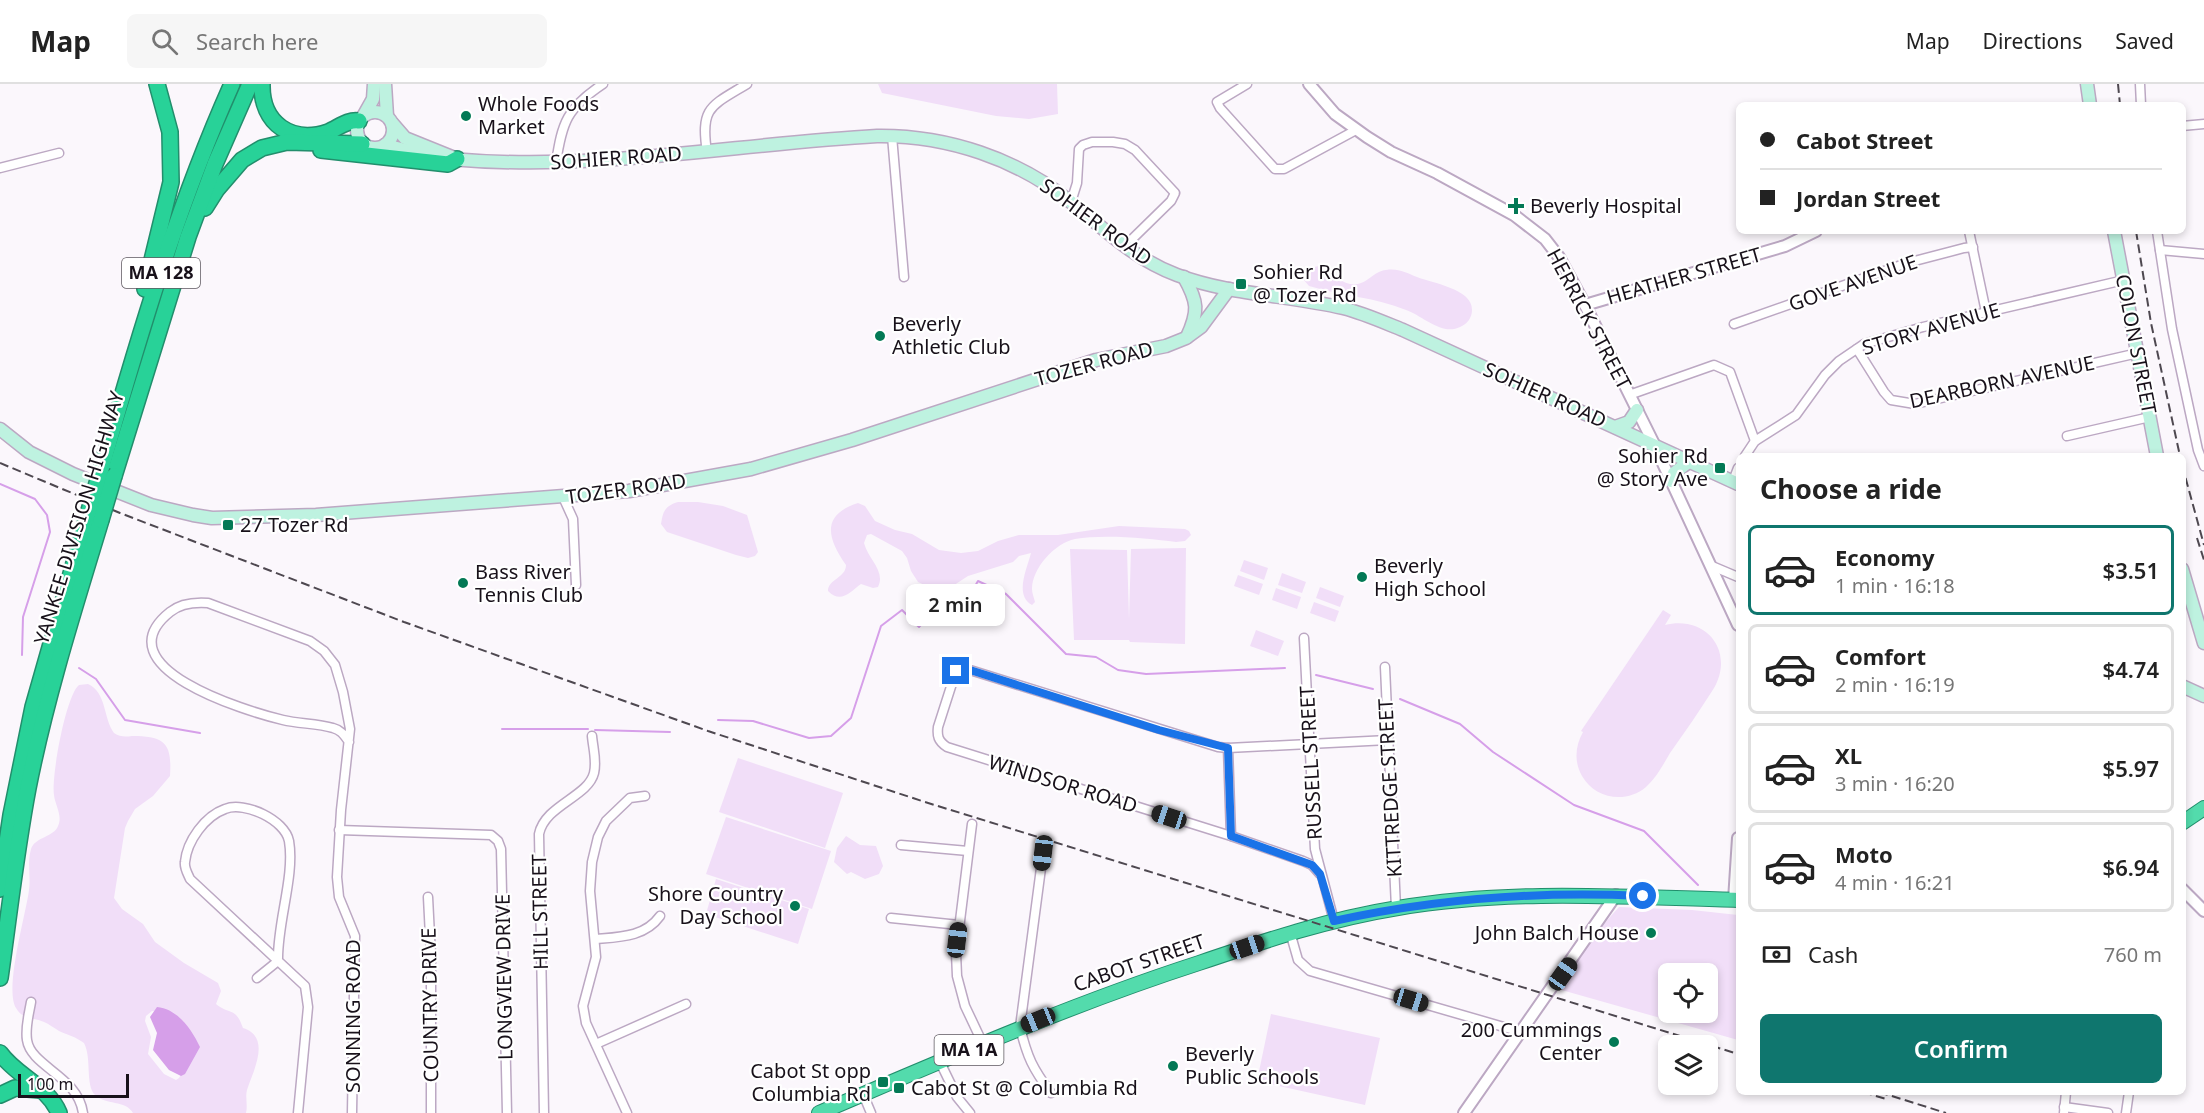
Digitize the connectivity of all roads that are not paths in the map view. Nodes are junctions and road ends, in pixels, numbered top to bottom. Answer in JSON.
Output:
{"nodes":[{"id":1,"x":157,"y":84,"type":"edge"},
{"id":2,"x":232,"y":84,"type":"edge"},
{"id":3,"x":250,"y":84,"type":"edge"},
{"id":4,"x":262,"y":84,"type":"edge"},
{"id":5,"x":603,"y":84,"type":"edge"},
{"id":6,"x":747,"y":84,"type":"edge"},
{"id":7,"x":1247,"y":84,"type":"edge"},
{"id":8,"x":1309,"y":84,"type":"edge"},
{"id":9,"x":2087,"y":84,"type":"edge"},
{"id":10,"x":2140,"y":84,"type":"edge"},
{"id":11,"x":381,"y":86,"type":"edge"},
{"id":12,"x":2090,"y":102,"type":"edge"},
{"id":13,"x":2141,"y":102,"type":"edge"},
{"id":14,"x":361,"y":118,"type":"junction"},
{"id":15,"x":389,"y":120,"type":"junction"},
{"id":16,"x":2204,"y":124,"type":"edge"},
{"id":17,"x":2186,"y":126,"type":"edge"},
{"id":18,"x":1356,"y":130,"type":"junction"},
{"id":19,"x":892,"y":136,"type":"junction"},
{"id":20,"x":362,"y":144,"type":"junction"},
{"id":21,"x":385,"y":145,"type":"junction"},
{"id":22,"x":262,"y":148,"type":"junction"},
{"id":23,"x":707,"y":152,"type":"junction"},
{"id":24,"x":59,"y":153,"type":"dead end"},
{"id":25,"x":457,"y":159,"type":"junction"},
{"id":26,"x":556,"y":163,"type":"junction"},
{"id":27,"x":0,"y":168,"type":"edge"},
{"id":28,"x":1071,"y":202,"type":"junction"},
{"id":29,"x":1810,"y":234,"type":"edge"},
{"id":30,"x":1970,"y":234,"type":"edge"},
{"id":31,"x":2115,"y":234,"type":"edge"},
{"id":32,"x":2157,"y":234,"type":"edge"},
{"id":33,"x":188,"y":237,"type":"junction"},
{"id":34,"x":1124,"y":247,"type":"junction"},
{"id":35,"x":1973,"y":247,"type":"junction"},
{"id":36,"x":2160,"y":250,"type":"junction"},
{"id":37,"x":2204,"y":254,"type":"edge"},
{"id":38,"x":904,"y":277,"type":"dead end"},
{"id":39,"x":1184,"y":277,"type":"junction"},
{"id":40,"x":2124,"y":280,"type":"junction"},
{"id":41,"x":1229,"y":289,"type":"junction"},
{"id":42,"x":1585,"y":305,"type":"junction"},
{"id":43,"x":1986,"y":312,"type":"junction"},
{"id":44,"x":1734,"y":324,"type":"dead end"},
{"id":45,"x":1186,"y":338,"type":"junction"},
{"id":46,"x":1857,"y":349,"type":"junction"},
{"id":47,"x":2138,"y":353,"type":"junction"},
{"id":48,"x":1629,"y":395,"type":"junction"},
{"id":49,"x":1637,"y":410,"type":"junction"},
{"id":50,"x":2150,"y":417,"type":"junction"},
{"id":51,"x":1616,"y":427,"type":"junction"},
{"id":52,"x":0,"y":429,"type":"edge"},
{"id":53,"x":2067,"y":436,"type":"dead end"},
{"id":54,"x":1755,"y":441,"type":"junction"},
{"id":55,"x":1654,"y":444,"type":"junction"},
{"id":56,"x":1747,"y":453,"type":"edge"},
{"id":57,"x":2156,"y":453,"type":"edge"},
{"id":58,"x":1690,"y":461,"type":"junction"},
{"id":59,"x":102,"y":466,"type":"junction"},
{"id":60,"x":2204,"y":466,"type":"edge"},
{"id":61,"x":1671,"y":481,"type":"junction"},
{"id":62,"x":1736,"y":483,"type":"edge"},
{"id":63,"x":563,"y":497,"type":"junction"},
{"id":64,"x":95,"y":517,"type":"junction"},
{"id":65,"x":1712,"y":566,"type":"junction"},
{"id":66,"x":1736,"y":576,"type":"edge"},
{"id":67,"x":2186,"y":584,"type":"edge"},
{"id":68,"x":576,"y":585,"type":"dead end"},
{"id":69,"x":1736,"y":620,"type":"edge"},
{"id":70,"x":1304,"y":638,"type":"dead end"},
{"id":71,"x":2204,"y":643,"type":"edge"},
{"id":72,"x":1385,"y":668,"type":"dead end"},
{"id":73,"x":2186,"y":688,"type":"edge"},
{"id":74,"x":2204,"y":696,"type":"edge"},
{"id":75,"x":592,"y":736,"type":"dead end"},
{"id":76,"x":1388,"y":740,"type":"junction"},
{"id":77,"x":349,"y":742,"type":"junction"},
{"id":78,"x":1310,"y":744,"type":"junction"},
{"id":79,"x":1228,"y":748,"type":"junction"},
{"id":80,"x":645,"y":796,"type":"dead end"},
{"id":81,"x":2204,"y":808,"type":"edge"},
{"id":82,"x":2186,"y":820,"type":"edge"},
{"id":83,"x":972,"y":824,"type":"dead end"},
{"id":84,"x":339,"y":830,"type":"junction"},
{"id":85,"x":1231,"y":836,"type":"junction"},
{"id":86,"x":901,"y":845,"type":"dead end"},
{"id":87,"x":968,"y":851,"type":"junction"},
{"id":88,"x":1043,"y":853,"type":"dead end"},
{"id":89,"x":1320,"y":874,"type":"junction"},
{"id":90,"x":0,"y":889,"type":"edge"},
{"id":91,"x":2186,"y":893,"type":"edge"},
{"id":92,"x":1616,"y":896,"type":"junction"},
{"id":93,"x":428,"y":897,"type":"dead end"},
{"id":94,"x":1736,"y":900,"type":"edge"},
{"id":95,"x":1396,"y":908,"type":"junction"},
{"id":96,"x":2204,"y":911,"type":"edge"},
{"id":97,"x":660,"y":916,"type":"dead end"},
{"id":98,"x":891,"y":918,"type":"dead end"},
{"id":99,"x":1334,"y":921,"type":"junction"},
{"id":100,"x":959,"y":925,"type":"junction"},
{"id":101,"x":1290,"y":932,"type":"junction"},
{"id":102,"x":596,"y":939,"type":"junction"},
{"id":103,"x":278,"y":961,"type":"junction"},
{"id":104,"x":0,"y":978,"type":"edge"},
{"id":105,"x":256,"y":978,"type":"dead end"},
{"id":106,"x":31,"y":1002,"type":"dead end"},
{"id":107,"x":686,"y":1004,"type":"dead end"},
{"id":108,"x":1020,"y":1028,"type":"junction"},
{"id":109,"x":1521,"y":1032,"type":"junction"},
{"id":110,"x":596,"y":1044,"type":"junction"},
{"id":111,"x":983,"y":1044,"type":"junction"},
{"id":112,"x":0,"y":1053,"type":"edge"},
{"id":113,"x":940,"y":1062,"type":"junction"},
{"id":114,"x":41,"y":1090,"type":"junction"},
{"id":115,"x":1051,"y":1093,"type":"dead end"},
{"id":116,"x":863,"y":1094,"type":"junction"},
{"id":117,"x":0,"y":1095,"type":"edge"},
{"id":118,"x":2066,"y":1095,"type":"edge"},
{"id":119,"x":2129,"y":1095,"type":"edge"},
{"id":120,"x":2064,"y":1110,"type":"edge"},
{"id":121,"x":59,"y":1113,"type":"edge"},
{"id":122,"x":82,"y":1113,"type":"edge"},
{"id":123,"x":298,"y":1113,"type":"edge"},
{"id":124,"x":352,"y":1113,"type":"edge"},
{"id":125,"x":430,"y":1113,"type":"edge"},
{"id":126,"x":507,"y":1113,"type":"edge"},
{"id":127,"x":544,"y":1113,"type":"edge"},
{"id":128,"x":627,"y":1113,"type":"edge"},
{"id":129,"x":819,"y":1113,"type":"edge"},
{"id":130,"x":871,"y":1113,"type":"edge"},
{"id":131,"x":970,"y":1113,"type":"edge"},
{"id":132,"x":1464,"y":1113,"type":"edge"},
{"id":133,"x":2108,"y":1113,"type":"edge"},
{"id":134,"x":2126,"y":1113,"type":"edge"}],
"edges":[{"from":1,"to":59,"type":"highway"},
{"from":2,"to":59,"type":"highway","name":"YANKEE DIVISION HIGHWAY","number":"MA 128"},
{"from":3,"to":33,"type":"highway","name":"YANKEE DIVISION HIGHWAY","number":"MA 128"},
{"from":4,"to":14,"type":"highway"},
{"from":5,"to":26,"type":"street"},
{"from":6,"to":23,"type":"street"},
{"from":7,"to":18,"type":"street"},
{"from":8,"to":18,"type":"street","name":"HERRICK STREET"},
{"from":9,"to":12,"type":"main road"},
{"from":10,"to":13,"type":"street"},
{"from":11,"to":14,"type":"main road"},
{"from":11,"to":15,"type":"main road"},
{"from":14,"to":15,"type":"main road"},
{"from":14,"to":20,"type":"main road"},
{"from":15,"to":21,"type":"main road"},
{"from":15,"to":25,"type":"main road"},
{"from":16,"to":17,"type":"street"},
{"from":18,"to":42,"type":"street","name":"HERRICK STREET"},
{"from":19,"to":23,"type":"main road","name":"SOHIER ROAD"},
{"from":19,"to":28,"type":"main road","name":"SOHIER ROAD"},
{"from":19,"to":38,"type":"street"},
{"from":20,"to":21,"type":"main road"},
{"from":20,"to":22,"type":"highway"},
{"from":21,"to":25,"type":"main road"},
{"from":22,"to":25,"type":"highway"},
{"from":22,"to":33,"type":"highway"},
{"from":23,"to":26,"type":"main road","name":"SOHIER ROAD"},
{"from":24,"to":27,"type":"street"},
{"from":25,"to":26,"type":"main road","name":"SOHIER ROAD"},
{"from":28,"to":34,"type":"main road","name":"SOHIER ROAD"},
{"from":28,"to":34,"type":"street"},
{"from":29,"to":42,"type":"street","name":"HEATHER STREET"},
{"from":30,"to":35,"type":"street"},
{"from":31,"to":40,"type":"main road","name":"COLON STREET"},
{"from":32,"to":36,"type":"street"},
{"from":33,"to":64,"type":"highway","name":"YANKEE DIVISION HIGHWAY","number":"MA 128","bridge":true},
{"from":34,"to":39,"type":"main road","name":"SOHIER ROAD"},
{"from":35,"to":43,"type":"street"},
{"from":35,"to":44,"type":"street","name":"GOVE AVENUE"},
{"from":36,"to":37,"type":"street"},
{"from":36,"to":60,"type":"street"},
{"from":39,"to":41,"type":"main road","name":"SOHIER ROAD"},
{"from":39,"to":45,"type":"main road"},
{"from":40,"to":43,"type":"street","name":"STORY AVENUE"},
{"from":40,"to":47,"type":"main road","name":"COLON STREET"},
{"from":41,"to":45,"type":"main road","name":"TOZER ROAD"},
{"from":41,"to":51,"type":"main road","name":"SOHIER ROAD"},
{"from":42,"to":48,"type":"street","name":"HERRICK STREET"},
{"from":43,"to":46,"type":"street","name":"STORY AVENUE"},
{"from":45,"to":63,"type":"main road","name":"TOZER ROAD"},
{"from":46,"to":47,"type":"street","name":"DEARBORN AVENUE"},
{"from":46,"to":54,"type":"street","name":"STORY AVENUE"},
{"from":47,"to":50,"type":"main road","name":"COLON STREET"},
{"from":48,"to":49,"type":"street","name":"HERRICK STREET"},
{"from":48,"to":54,"type":"street"},
{"from":49,"to":51,"type":"main road"},
{"from":49,"to":55,"type":"street","name":"HERRICK STREET"},
{"from":50,"to":53,"type":"street"},
{"from":50,"to":57,"type":"main road","name":"COLON STREET"},
{"from":51,"to":55,"type":"main road","name":"SOHIER ROAD"},
{"from":52,"to":63,"type":"main road","name":"TOZER ROAD"},
{"from":54,"to":56,"type":"street","name":"STORY AVENUE"},
{"from":55,"to":58,"type":"main road","name":"SOHIER ROAD"},
{"from":55,"to":61,"type":"street","name":"HERRICK STREET"},
{"from":58,"to":61,"type":"main road"},
{"from":58,"to":62,"type":"main road","name":"SOHIER ROAD"},
{"from":59,"to":64,"type":"highway","name":"YANKEE DIVISION HIGHWAY","number":"MA 128","bridge":true},
{"from":61,"to":65,"type":"street","name":"HERRICK STREET"},
{"from":63,"to":68,"type":"street"},
{"from":64,"to":90,"type":"highway","name":"YANKEE DIVISION HIGHWAY","number":"MA 128"},
{"from":64,"to":104,"type":"highway","name":"YANKEE DIVISION HIGHWAY","number":"MA 128"},
{"from":65,"to":66,"type":"street"},
{"from":65,"to":69,"type":"street","name":"HERRICK STREET"},
{"from":67,"to":71,"type":"main road"},
{"from":70,"to":78,"type":"street","name":"RUSSELL STREET"},
{"from":72,"to":76,"type":"street","name":"KITTREDGE STREET"},
{"from":73,"to":74,"type":"main road"},
{"from":75,"to":127,"type":"street","name":"HILL STREET"},
{"from":76,"to":78,"type":"street"},
{"from":76,"to":95,"type":"street","name":"KITTREDGE STREET"},
{"from":77,"to":77,"type":"street","name":"SONNING ROAD"},
{"from":77,"to":84,"type":"street","name":"SONNING ROAD"},
{"from":78,"to":79,"type":"street"},
{"from":78,"to":89,"type":"street","name":"RUSSELL STREET"},
{"from":79,"to":85,"type":"street"},
{"from":79,"to":85,"type":"street","name":"WINDSOR ROAD"},
{"from":80,"to":102,"type":"street"},
{"from":81,"to":82,"type":"highway"},
{"from":83,"to":87,"type":"street"},
{"from":84,"to":124,"type":"street","name":"SONNING ROAD"},
{"from":84,"to":126,"type":"street","name":"LONGVIEW DRIVE"},
{"from":85,"to":89,"type":"street","name":"WINDSOR ROAD"},
{"from":86,"to":87,"type":"street"},
{"from":87,"to":100,"type":"street"},
{"from":88,"to":108,"type":"street"},
{"from":89,"to":99,"type":"street","name":"RUSSELL STREET"},
{"from":91,"to":96,"type":"street"},
{"from":92,"to":94,"type":"highway","name":"CABOT STREET","number":"MA 1A"},
{"from":92,"to":95,"type":"highway","name":"CABOT STREET","number":"MA 1A"},
{"from":92,"to":109,"type":"street"},
{"from":93,"to":125,"type":"street","name":"COUNTRY DRIVE"},
{"from":95,"to":99,"type":"highway","name":"CABOT STREET","number":"MA 1A"},
{"from":97,"to":102,"type":"street"},
{"from":98,"to":100,"type":"street"},
{"from":99,"to":101,"type":"highway","name":"CABOT STREET","number":"MA 1A"},
{"from":100,"to":111,"type":"street"},
{"from":101,"to":108,"type":"highway","name":"CABOT STREET","number":"MA 1A"},
{"from":101,"to":109,"type":"street"},
{"from":102,"to":110,"type":"street"},
{"from":103,"to":103,"type":"street"},
{"from":103,"to":105,"type":"street"},
{"from":103,"to":123,"type":"street"},
{"from":106,"to":122,"type":"street"},
{"from":107,"to":110,"type":"street"},
{"from":108,"to":111,"type":"highway","name":"CABOT STREET","number":"MA 1A"},
{"from":108,"to":115,"type":"street"},
{"from":109,"to":132,"type":"street"},
{"from":110,"to":128,"type":"street"},
{"from":111,"to":113,"type":"highway","name":"CABOT STREET","number":"MA 1A"},
{"from":112,"to":114,"type":"highway"},
{"from":113,"to":116,"type":"highway","name":"CABOT STREET","number":"MA 1A"},
{"from":113,"to":131,"type":"street"},
{"from":114,"to":117,"type":"highway"},
{"from":114,"to":121,"type":"highway"},
{"from":116,"to":129,"type":"highway","name":"CABOT STREET","number":"MA 1A"},
{"from":116,"to":130,"type":"street"},
{"from":118,"to":120,"type":"street"},
{"from":119,"to":134,"type":"street"},
{"from":120,"to":133,"type":"street"}]}
